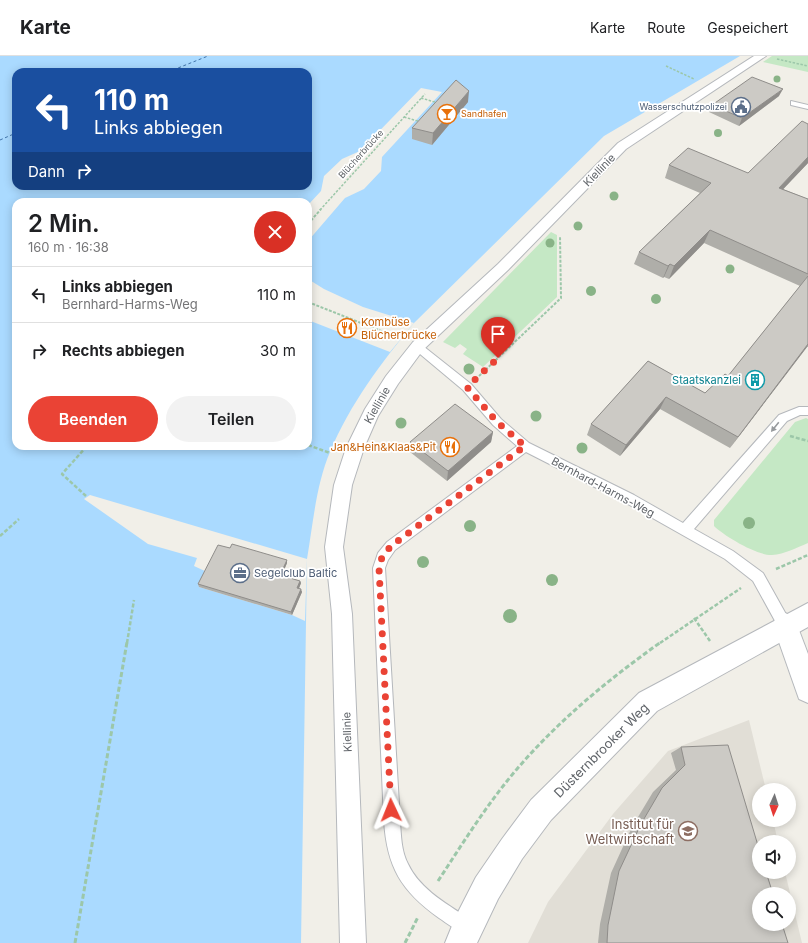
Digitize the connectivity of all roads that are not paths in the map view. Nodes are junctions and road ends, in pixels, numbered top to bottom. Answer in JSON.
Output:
{"nodes":[{"id":1,"x":765,"y":57,"type":"edge"},
{"id":2,"x":794,"y":103,"type":"dead end"},
{"id":3,"x":808,"y":107,"type":"edge"},
{"id":4,"x":418,"y":346,"type":"junction"},
{"id":5,"x":808,"y":411,"type":"edge"},
{"id":6,"x":525,"y":446,"type":"junction"},
{"id":7,"x":684,"y":531,"type":"junction"},
{"id":8,"x":797,"y":620,"type":"edge"},
{"id":9,"x":808,"y":690,"type":"edge"},
{"id":10,"x":464,"y":935,"type":"edge"},
{"id":11,"x":354,"y":943,"type":"edge"}],
"edges":[{"from":1,"to":4,"type":"street","name":"Kiellinie"},
{"from":2,"to":3,"type":"lane"},
{"from":4,"to":6,"type":"lane","name":"Bernhard-Harms-Weg"},
{"from":4,"to":11,"type":"street","name":"Kiellinie"},
{"from":5,"to":7,"type":"lane","one_way":true},
{"from":6,"to":7,"type":"lane","name":"Bernhard-Harms-Weg"},
{"from":6,"to":10,"type":"lane"},
{"from":7,"to":8,"type":"lane","name":"Bernhard-Harms-Weg"},
{"from":8,"to":9,"type":"street"},
{"from":8,"to":10,"type":"street","name":"Düsternbrooker Weg"}]}
